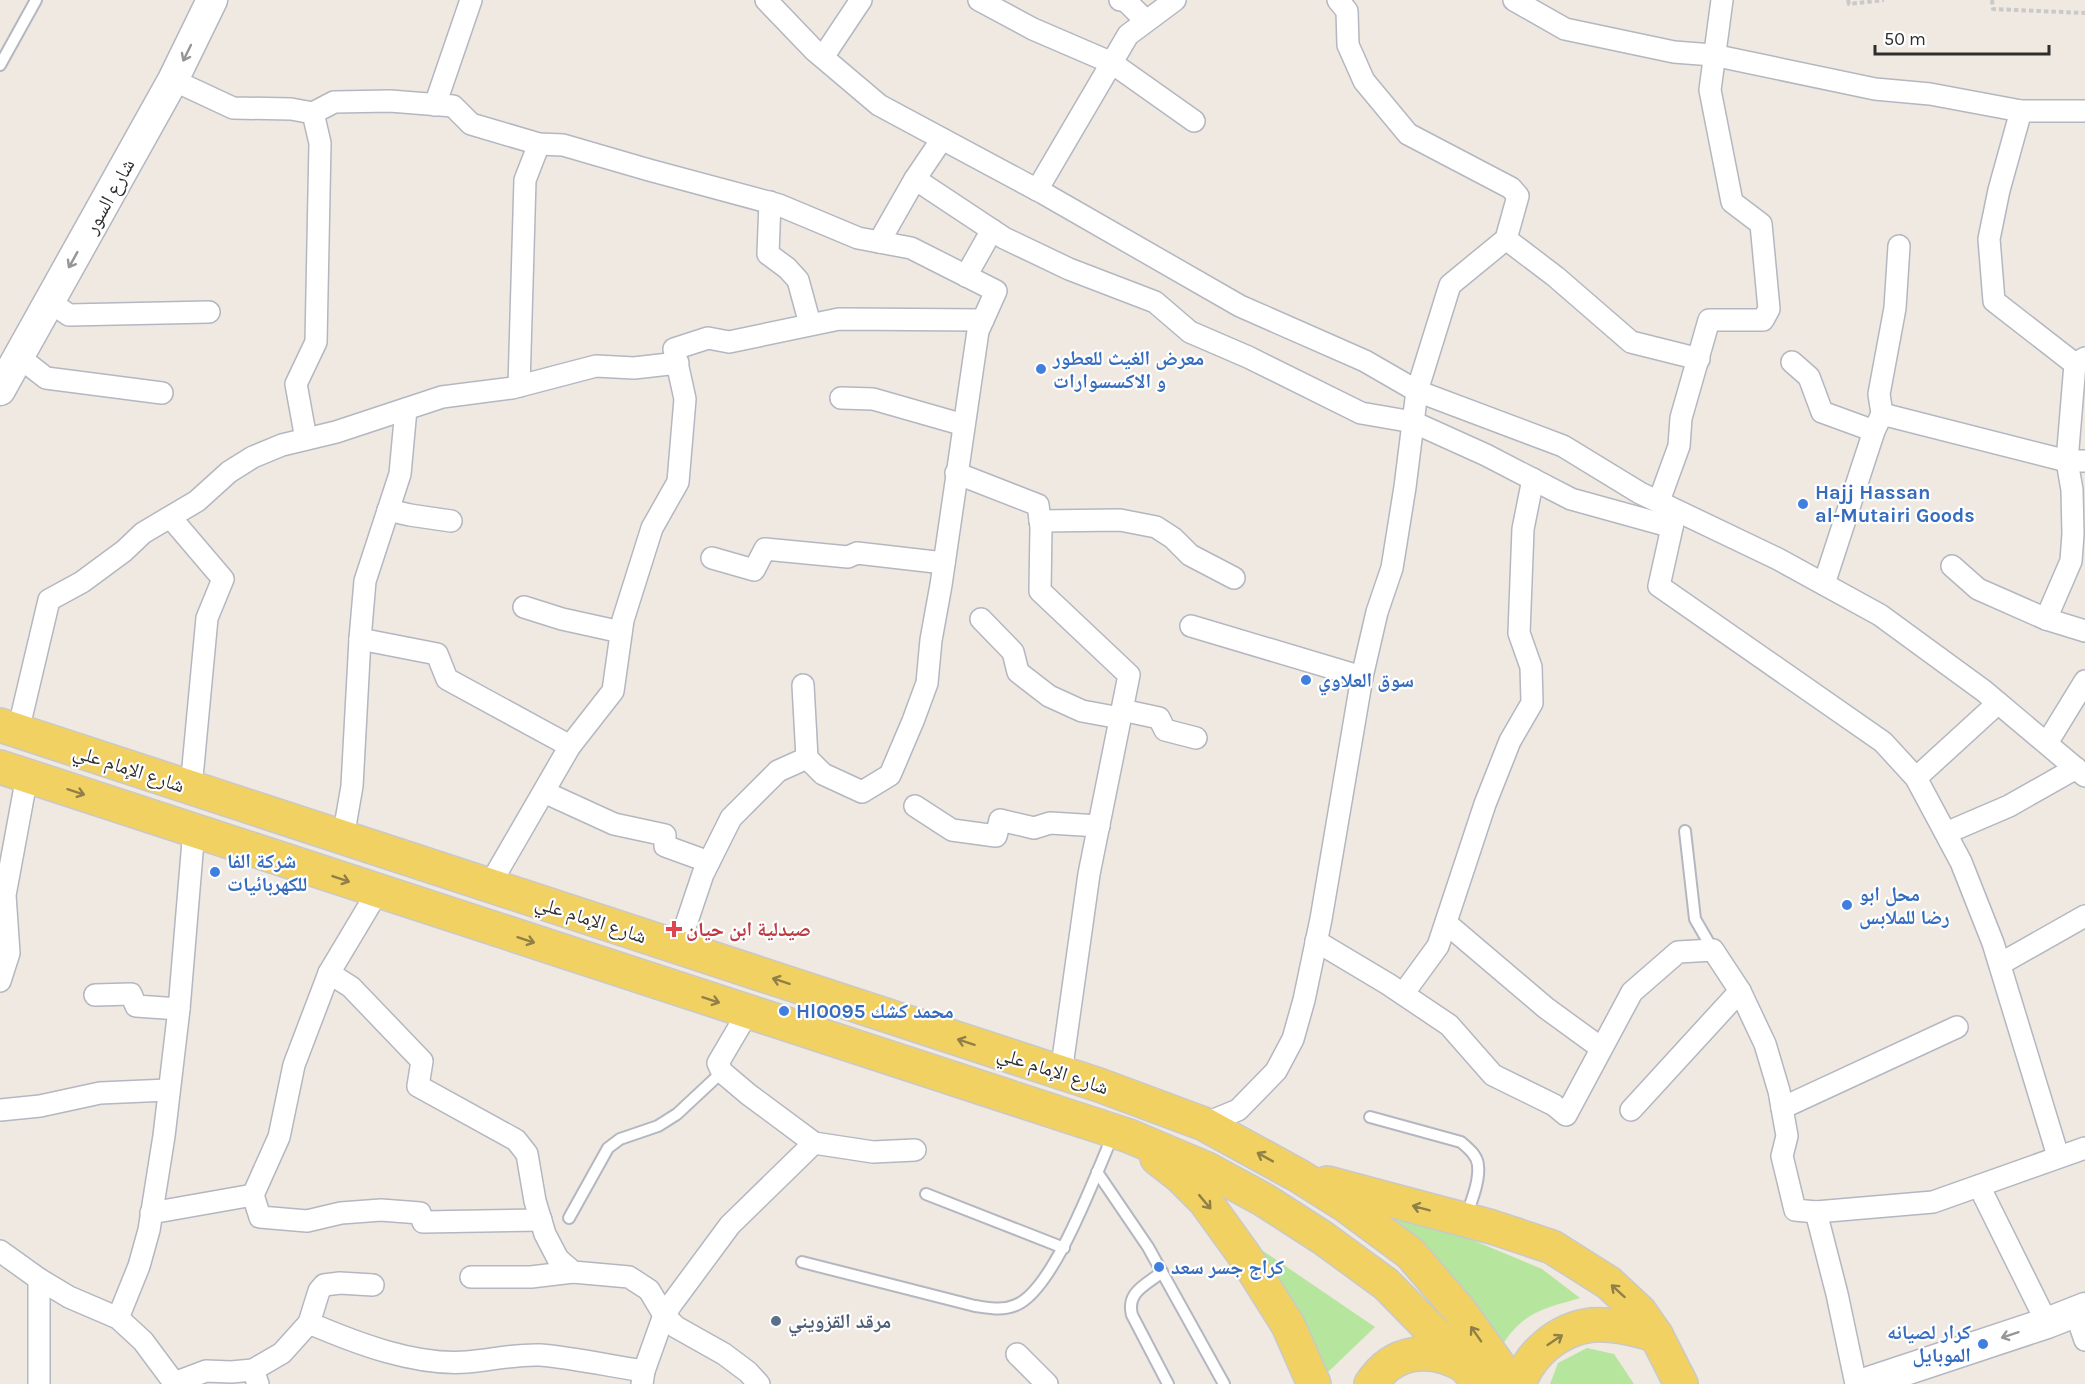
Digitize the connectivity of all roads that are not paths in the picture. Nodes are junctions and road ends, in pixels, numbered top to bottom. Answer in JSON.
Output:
{"nodes":[{"id":1,"x":36,"y":0,"type":"edge"},
{"id":2,"x":212,"y":0,"type":"edge"},
{"id":3,"x":471,"y":0,"type":"edge"},
{"id":4,"x":766,"y":0,"type":"edge"},
{"id":5,"x":861,"y":0,"type":"edge"},
{"id":6,"x":980,"y":0,"type":"edge"},
{"id":7,"x":1120,"y":0,"type":"edge"},
{"id":8,"x":1175,"y":0,"type":"edge"},
{"id":9,"x":1338,"y":0,"type":"edge"},
{"id":10,"x":1514,"y":0,"type":"edge"},
{"id":11,"x":1722,"y":0,"type":"edge"},
{"id":12,"x":1146,"y":21,"type":"junction"},
{"id":13,"x":1713,"y":56,"type":"junction"},
{"id":14,"x":823,"y":57,"type":"junction"},
{"id":15,"x":1112,"y":63,"type":"junction"},
{"id":16,"x":0,"y":65,"type":"edge"},
{"id":17,"x":173,"y":81,"type":"junction"},
{"id":18,"x":435,"y":105,"type":"junction"},
{"id":19,"x":2021,"y":111,"type":"junction"},
{"id":20,"x":2085,"y":111,"type":"edge"},
{"id":21,"x":313,"y":113,"type":"junction"},
{"id":22,"x":1194,"y":121,"type":"dead end"},
{"id":23,"x":942,"y":139,"type":"junction"},
{"id":24,"x":538,"y":144,"type":"junction"},
{"id":25,"x":915,"y":179,"type":"junction"},
{"id":26,"x":1037,"y":190,"type":"junction"},
{"id":27,"x":770,"y":202,"type":"junction"},
{"id":28,"x":992,"y":230,"type":"junction"},
{"id":29,"x":1506,"y":239,"type":"junction"},
{"id":30,"x":879,"y":242,"type":"junction"},
{"id":31,"x":1899,"y":246,"type":"dead end"},
{"id":32,"x":966,"y":276,"type":"junction"},
{"id":33,"x":50,"y":302,"type":"junction"},
{"id":34,"x":209,"y":312,"type":"dead end"},
{"id":35,"x":983,"y":320,"type":"junction"},
{"id":36,"x":810,"y":324,"type":"junction"},
{"id":37,"x":19,"y":357,"type":"junction"},
{"id":38,"x":1699,"y":359,"type":"junction"},
{"id":39,"x":2080,"y":361,"type":"edge"},
{"id":40,"x":1792,"y":362,"type":"dead end"},
{"id":41,"x":678,"y":363,"type":"junction"},
{"id":42,"x":519,"y":386,"type":"junction"},
{"id":43,"x":0,"y":390,"type":"edge"},
{"id":44,"x":1417,"y":391,"type":"junction"},
{"id":45,"x":162,"y":393,"type":"dead end"},
{"id":46,"x":841,"y":398,"type":"dead end"},
{"id":47,"x":406,"y":409,"type":"junction"},
{"id":48,"x":1413,"y":422,"type":"junction"},
{"id":49,"x":1878,"y":422,"type":"junction"},
{"id":50,"x":964,"y":425,"type":"junction"},
{"id":51,"x":306,"y":439,"type":"junction"},
{"id":52,"x":2076,"y":461,"type":"edge"},
{"id":53,"x":956,"y":473,"type":"junction"},
{"id":54,"x":1533,"y":479,"type":"junction"},
{"id":55,"x":388,"y":510,"type":"junction"},
{"id":56,"x":1669,"y":513,"type":"junction"},
{"id":57,"x":171,"y":518,"type":"junction"},
{"id":58,"x":451,"y":520,"type":"dead end"},
{"id":59,"x":1040,"y":521,"type":"junction"},
{"id":60,"x":712,"y":558,"type":"dead end"},
{"id":61,"x":944,"y":562,"type":"junction"},
{"id":62,"x":1952,"y":566,"type":"dead end"},
{"id":63,"x":1234,"y":578,"type":"dead end"},
{"id":64,"x":1824,"y":584,"type":"junction"},
{"id":65,"x":524,"y":607,"type":"dead end"},
{"id":66,"x":981,"y":619,"type":"dead end"},
{"id":67,"x":2046,"y":619,"type":"junction"},
{"id":68,"x":1191,"y":626,"type":"dead end"},
{"id":69,"x":2085,"y":631,"type":"edge"},
{"id":70,"x":621,"y":632,"type":"junction"},
{"id":71,"x":360,"y":639,"type":"junction"},
{"id":72,"x":1362,"y":677,"type":"junction"},
{"id":73,"x":2085,"y":681,"type":"edge"},
{"id":74,"x":803,"y":685,"type":"dead end"},
{"id":75,"x":1998,"y":703,"type":"junction"},
{"id":76,"x":1121,"y":714,"type":"junction"},
{"id":77,"x":9,"y":728,"type":"edge"},
{"id":78,"x":1196,"y":738,"type":"dead end"},
{"id":79,"x":2047,"y":743,"type":"junction"},
{"id":80,"x":570,"y":746,"type":"junction"},
{"id":81,"x":807,"y":758,"type":"junction"},
{"id":82,"x":14,"y":772,"type":"edge"},
{"id":83,"x":2080,"y":772,"type":"edge"},
{"id":84,"x":1916,"y":778,"type":"junction"},
{"id":85,"x":191,"y":788,"type":"junction"},
{"id":86,"x":544,"y":792,"type":"junction"},
{"id":87,"x":915,"y":806,"type":"dead end"},
{"id":88,"x":1099,"y":826,"type":"junction"},
{"id":89,"x":194,"y":829,"type":"junction"},
{"id":90,"x":1685,"y":831,"type":"dead end"},
{"id":91,"x":1946,"y":833,"type":"junction"},
{"id":92,"x":343,"y":838,"type":"junction"},
{"id":93,"x":709,"y":862,"type":"junction"},
{"id":94,"x":489,"y":886,"type":"junction"},
{"id":95,"x":378,"y":891,"type":"junction"},
{"id":96,"x":2085,"y":916,"type":"edge"},
{"id":97,"x":1446,"y":923,"type":"junction"},
{"id":98,"x":1316,"y":941,"type":"junction"},
{"id":99,"x":678,"y":948,"type":"junction"},
{"id":100,"x":1713,"y":950,"type":"junction"},
{"id":101,"x":2000,"y":964,"type":"junction"},
{"id":102,"x":329,"y":973,"type":"junction"},
{"id":103,"x":0,"y":981,"type":"edge"},
{"id":104,"x":1740,"y":991,"type":"junction"},
{"id":105,"x":1403,"y":994,"type":"junction"},
{"id":106,"x":95,"y":995,"type":"dead end"},
{"id":107,"x":179,"y":1010,"type":"junction"},
{"id":108,"x":748,"y":1012,"type":"junction"},
{"id":109,"x":1958,"y":1027,"type":"dead end"},
{"id":110,"x":1601,"y":1048,"type":"junction"},
{"id":111,"x":722,"y":1072,"type":"junction"},
{"id":112,"x":1061,"y":1073,"type":"junction"},
{"id":113,"x":168,"y":1090,"type":"junction"},
{"id":114,"x":1127,"y":1095,"type":"junction"},
{"id":115,"x":1782,"y":1108,"type":"junction"},
{"id":116,"x":0,"y":1110,"type":"edge"},
{"id":117,"x":1631,"y":1110,"type":"dead end"},
{"id":118,"x":1370,"y":1117,"type":"dead end"},
{"id":119,"x":1204,"y":1124,"type":"junction"},
{"id":120,"x":1122,"y":1134,"type":"junction"},
{"id":121,"x":814,"y":1143,"type":"junction"},
{"id":122,"x":2085,"y":1148,"type":"edge"},
{"id":123,"x":915,"y":1150,"type":"dead end"},
{"id":124,"x":2058,"y":1156,"type":"junction"},
{"id":125,"x":1097,"y":1172,"type":"junction"},
{"id":126,"x":1299,"y":1176,"type":"junction"},
{"id":127,"x":1979,"y":1186,"type":"junction"},
{"id":128,"x":926,"y":1194,"type":"dead end"},
{"id":129,"x":253,"y":1195,"type":"junction"},
{"id":130,"x":1805,"y":1211,"type":"junction"},
{"id":131,"x":151,"y":1213,"type":"junction"},
{"id":132,"x":569,"y":1218,"type":"dead end"},
{"id":133,"x":541,"y":1220,"type":"junction"},
{"id":134,"x":1465,"y":1220,"type":"junction"},
{"id":135,"x":1064,"y":1248,"type":"junction"},
{"id":136,"x":0,"y":1251,"type":"edge"},
{"id":137,"x":802,"y":1262,"type":"dead end"},
{"id":138,"x":573,"y":1272,"type":"junction"},
{"id":139,"x":1162,"y":1272,"type":"junction"},
{"id":140,"x":471,"y":1277,"type":"dead end"},
{"id":141,"x":39,"y":1279,"type":"junction"},
{"id":142,"x":373,"y":1285,"type":"dead end"},
{"id":143,"x":2080,"y":1310,"type":"edge"},
{"id":144,"x":664,"y":1316,"type":"junction"},
{"id":145,"x":118,"y":1318,"type":"junction"},
{"id":146,"x":309,"y":1323,"type":"junction"},
{"id":147,"x":2047,"y":1323,"type":"junction"},
{"id":148,"x":1656,"y":1335,"type":"junction"},
{"id":149,"x":2085,"y":1340,"type":"edge"},
{"id":150,"x":1017,"y":1354,"type":"dead end"},
{"id":151,"x":1474,"y":1376,"type":"edge"},
{"id":152,"x":255,"y":1377,"type":"edge"},
{"id":153,"x":643,"y":1378,"type":"edge"},
{"id":154,"x":39,"y":1384,"type":"edge"},
{"id":155,"x":175,"y":1384,"type":"edge"},
{"id":156,"x":759,"y":1384,"type":"edge"},
{"id":157,"x":1047,"y":1384,"type":"edge"},
{"id":158,"x":1168,"y":1384,"type":"edge"},
{"id":159,"x":1224,"y":1384,"type":"edge"},
{"id":160,"x":1314,"y":1384,"type":"edge"},
{"id":161,"x":1371,"y":1384,"type":"edge"},
{"id":162,"x":1507,"y":1384,"type":"edge"},
{"id":163,"x":1519,"y":1384,"type":"edge"},
{"id":164,"x":1681,"y":1384,"type":"edge"},
{"id":165,"x":1856,"y":1384,"type":"edge"},
{"id":166,"x":1863,"y":1384,"type":"edge"}],
"edges":[{"from":1,"to":16,"type":"lane"},
{"from":2,"to":17,"type":"street","name":"شارع السور","one_way":true},
{"from":3,"to":18,"type":"street"},
{"from":4,"to":14,"type":"street"},
{"from":5,"to":14,"type":"street"},
{"from":6,"to":15,"type":"street"},
{"from":7,"to":12,"type":"street"},
{"from":8,"to":12,"type":"street"},
{"from":9,"to":29,"type":"street"},
{"from":10,"to":13,"type":"street"},
{"from":11,"to":13,"type":"street"},
{"from":12,"to":15,"type":"street"},
{"from":13,"to":19,"type":"street"},
{"from":13,"to":38,"type":"street"},
{"from":14,"to":23,"type":"street"},
{"from":15,"to":22,"type":"street"},
{"from":15,"to":26,"type":"street"},
{"from":17,"to":21,"type":"street"},
{"from":17,"to":33,"type":"street","name":"شارع السور","one_way":true},
{"from":18,"to":21,"type":"street"},
{"from":18,"to":24,"type":"street"},
{"from":19,"to":20,"type":"street"},
{"from":19,"to":39,"type":"street"},
{"from":21,"to":51,"type":"street"},
{"from":23,"to":25,"type":"street"},
{"from":23,"to":26,"type":"street"},
{"from":24,"to":27,"type":"street"},
{"from":24,"to":42,"type":"street"},
{"from":25,"to":28,"type":"street"},
{"from":25,"to":30,"type":"street"},
{"from":26,"to":44,"type":"street"},
{"from":27,"to":30,"type":"street"},
{"from":27,"to":36,"type":"street"},
{"from":28,"to":32,"type":"street"},
{"from":28,"to":48,"type":"street"},
{"from":29,"to":38,"type":"street"},
{"from":29,"to":44,"type":"street"},
{"from":30,"to":32,"type":"street"},
{"from":31,"to":49,"type":"street"},
{"from":32,"to":35,"type":"street"},
{"from":33,"to":34,"type":"street"},
{"from":33,"to":37,"type":"street","name":"شارع السور"},
{"from":35,"to":36,"type":"street"},
{"from":35,"to":50,"type":"street"},
{"from":36,"to":41,"type":"street"},
{"from":37,"to":43,"type":"street","name":"شارع السور"},
{"from":37,"to":45,"type":"street"},
{"from":38,"to":56,"type":"street"},
{"from":39,"to":52,"type":"street"},
{"from":40,"to":49,"type":"street"},
{"from":41,"to":42,"type":"street"},
{"from":41,"to":70,"type":"street"},
{"from":42,"to":47,"type":"street"},
{"from":44,"to":48,"type":"street"},
{"from":44,"to":56,"type":"street"},
{"from":46,"to":50,"type":"street"},
{"from":47,"to":51,"type":"street"},
{"from":47,"to":55,"type":"street"},
{"from":48,"to":54,"type":"street"},
{"from":48,"to":72,"type":"street"},
{"from":49,"to":52,"type":"street"},
{"from":49,"to":64,"type":"street"},
{"from":50,"to":53,"type":"street"},
{"from":51,"to":57,"type":"street"},
{"from":52,"to":67,"type":"street"},
{"from":53,"to":59,"type":"street"},
{"from":53,"to":61,"type":"street"},
{"from":54,"to":56,"type":"street"},
{"from":54,"to":97,"type":"street"},
{"from":55,"to":58,"type":"street"},
{"from":55,"to":71,"type":"street"},
{"from":56,"to":64,"type":"street"},
{"from":56,"to":84,"type":"street"},
{"from":57,"to":77,"type":"street"},
{"from":57,"to":85,"type":"street"},
{"from":59,"to":63,"type":"street"},
{"from":59,"to":76,"type":"street"},
{"from":60,"to":61,"type":"street"},
{"from":61,"to":81,"type":"street"},
{"from":62,"to":67,"type":"street"},
{"from":64,"to":75,"type":"street"},
{"from":65,"to":70,"type":"street"},
{"from":66,"to":76,"type":"street"},
{"from":67,"to":69,"type":"street"},
{"from":68,"to":72,"type":"street"},
{"from":70,"to":80,"type":"street"},
{"from":71,"to":80,"type":"street"},
{"from":71,"to":92,"type":"street"},
{"from":72,"to":98,"type":"street"},
{"from":73,"to":79,"type":"street"},
{"from":74,"to":81,"type":"street"},
{"from":75,"to":79,"type":"street"},
{"from":75,"to":84,"type":"street"},
{"from":76,"to":78,"type":"street"},
{"from":76,"to":88,"type":"street"},
{"from":77,"to":85,"type":"main road","name":"شارع الإمام علي"},
{"from":79,"to":83,"type":"street"},
{"from":80,"to":86,"type":"street"},
{"from":81,"to":93,"type":"street"},
{"from":82,"to":89,"type":"main road","name":"شارع الإمام علي","one_way":true},
{"from":82,"to":103,"type":"street"},
{"from":83,"to":91,"type":"street"},
{"from":84,"to":91,"type":"street"},
{"from":85,"to":92,"type":"main road","name":"شارع الإمام علي"},
{"from":86,"to":93,"type":"street"},
{"from":86,"to":94,"type":"street"},
{"from":87,"to":88,"type":"street"},
{"from":88,"to":112,"type":"street"},
{"from":89,"to":95,"type":"main road","name":"شارع الإمام علي","one_way":true},
{"from":89,"to":107,"type":"street"},
{"from":90,"to":100,"type":"lane"},
{"from":91,"to":101,"type":"street"},
{"from":92,"to":94,"type":"main road","name":"شارع الإمام علي"},
{"from":93,"to":99,"type":"street"},
{"from":94,"to":99,"type":"main road","name":"شارع الإمام علي"},
{"from":95,"to":102,"type":"street"},
{"from":95,"to":108,"type":"main road","name":"شارع الإمام علي","one_way":true},
{"from":96,"to":101,"type":"street"},
{"from":97,"to":105,"type":"street"},
{"from":97,"to":110,"type":"street"},
{"from":98,"to":105,"type":"street"},
{"from":98,"to":119,"type":"street"},
{"from":112,"to":99,"type":"main road","name":"شارع الإمام علي","one_way":true},
{"from":100,"to":104,"type":"street"},
{"from":100,"to":110,"type":"street"},
{"from":101,"to":124,"type":"street"},
{"from":102,"to":129,"type":"street"},
{"from":102,"to":133,"type":"street"},
{"from":104,"to":115,"type":"street"},
{"from":104,"to":117,"type":"street"},
{"from":105,"to":110,"type":"street"},
{"from":106,"to":107,"type":"street"},
{"from":107,"to":113,"type":"street"},
{"from":108,"to":111,"type":"street"},
{"from":108,"to":120,"type":"main road","name":"شارع الإمام علي"},
{"from":109,"to":115,"type":"street"},
{"from":111,"to":121,"type":"street"},
{"from":111,"to":132,"type":"lane"},
{"from":112,"to":114,"type":"main road","name":"شارع الإمام علي"},
{"from":113,"to":116,"type":"street"},
{"from":113,"to":131,"type":"street"},
{"from":114,"to":119,"type":"main road","name":"شارع الإمام علي"},
{"from":114,"to":120,"type":"main road"},
{"from":115,"to":130,"type":"street"},
{"from":118,"to":134,"type":"lane"},
{"from":126,"to":119,"type":"main road","name":"شارع الإمام علي","one_way":true},
{"from":120,"to":125,"type":"lane"},
{"from":120,"to":151,"type":"main road","name":"شارع الإمام علي"},
{"from":120,"to":160,"type":"main road","one_way":true},
{"from":121,"to":123,"type":"street"},
{"from":121,"to":144,"type":"street"},
{"from":122,"to":124,"type":"street"},
{"from":124,"to":127,"type":"street"},
{"from":125,"to":135,"type":"lane"},
{"from":125,"to":139,"type":"lane"},
{"from":134,"to":126,"type":"main road","one_way":true},
{"from":162,"to":126,"type":"main road","name":"شارع الإمام علي","one_way":true},
{"from":127,"to":130,"type":"street"},
{"from":127,"to":147,"type":"street"},
{"from":128,"to":135,"type":"lane"},
{"from":129,"to":131,"type":"street"},
{"from":129,"to":133,"type":"street"},
{"from":130,"to":165,"type":"street"},
{"from":131,"to":145,"type":"street"},
{"from":133,"to":138,"type":"street"},
{"from":148,"to":134,"type":"main road","one_way":true},
{"from":135,"to":137,"type":"lane"},
{"from":136,"to":141,"type":"street"},
{"from":138,"to":140,"type":"street"},
{"from":138,"to":144,"type":"street"},
{"from":139,"to":158,"type":"lane"},
{"from":139,"to":159,"type":"lane"},
{"from":141,"to":145,"type":"street"},
{"from":141,"to":154,"type":"street"},
{"from":142,"to":146,"type":"street"},
{"from":143,"to":147,"type":"street"},
{"from":143,"to":149,"type":"street"},
{"from":144,"to":153,"type":"street"},
{"from":144,"to":156,"type":"street"},
{"from":145,"to":155,"type":"street"},
{"from":146,"to":152,"type":"street"},
{"from":146,"to":153,"type":"street"},
{"from":147,"to":166,"type":"street","one_way":true},
{"from":163,"to":148,"type":"main road","one_way":true},
{"from":148,"to":164,"type":"main road"},
{"from":150,"to":157,"type":"street"},
{"from":151,"to":161,"type":"main road"},
{"from":152,"to":155,"type":"street"}]}
